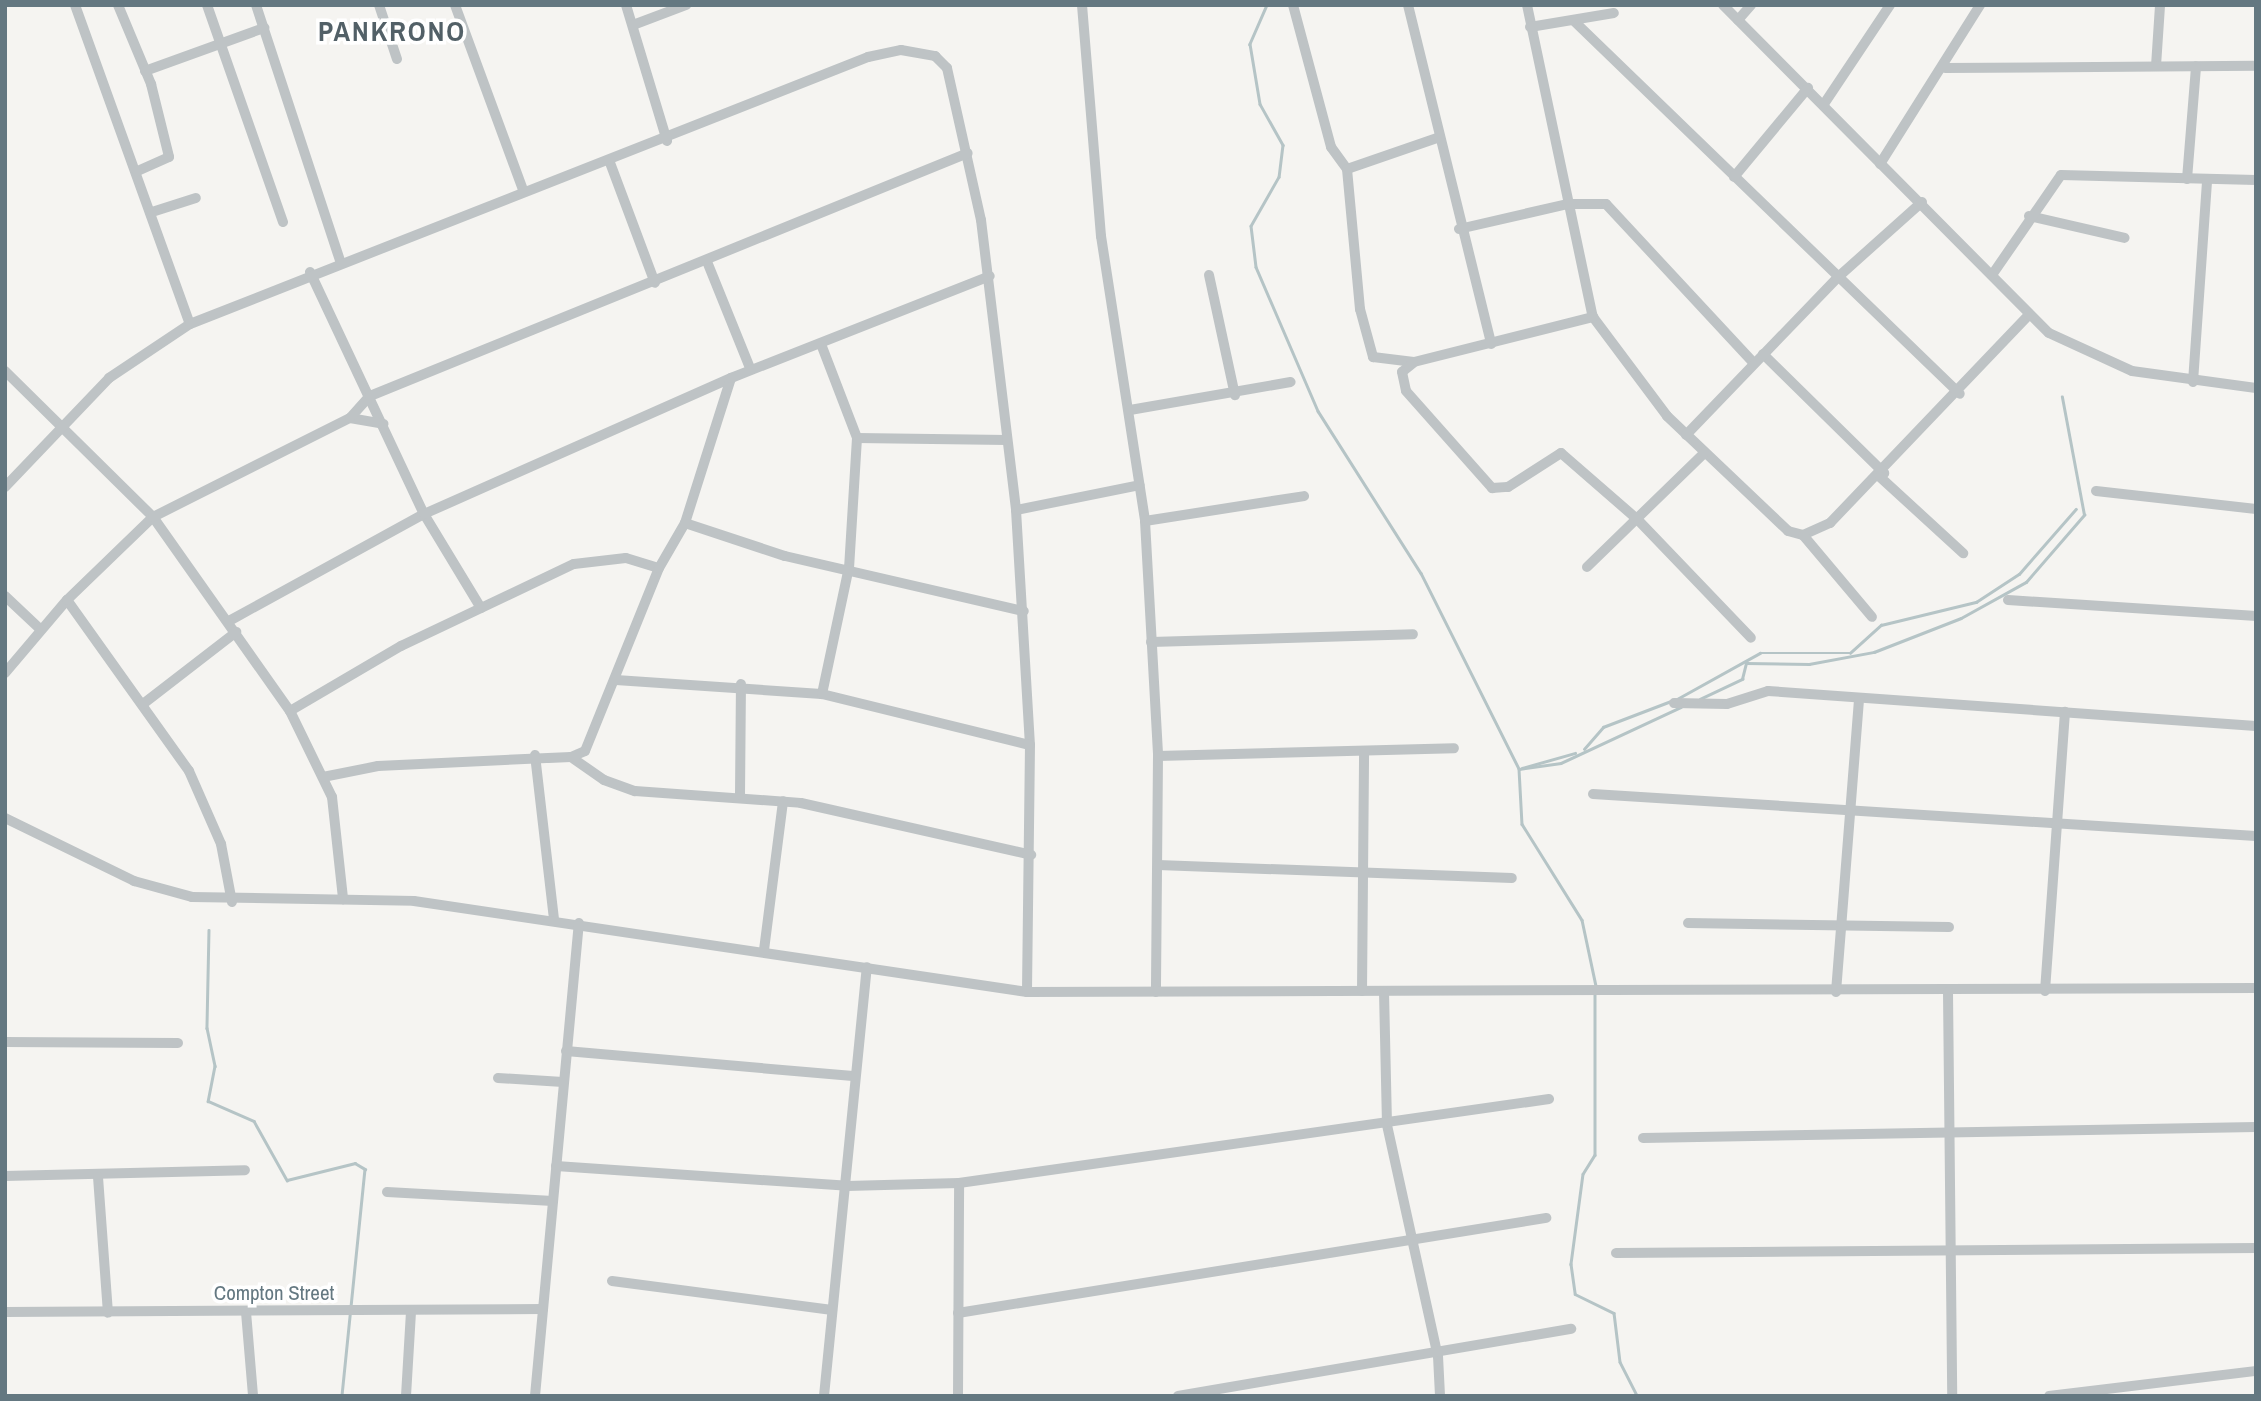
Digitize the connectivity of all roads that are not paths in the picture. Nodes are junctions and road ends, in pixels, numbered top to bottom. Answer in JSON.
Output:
{"nodes":[{"id":1,"x":75,"y":5,"type":"edge"},
{"id":2,"x":117,"y":5,"type":"edge"},
{"id":3,"x":207,"y":5,"type":"edge"},
{"id":4,"x":256,"y":5,"type":"edge"},
{"id":5,"x":379,"y":5,"type":"edge"},
{"id":6,"x":455,"y":5,"type":"edge"},
{"id":7,"x":626,"y":5,"type":"edge"},
{"id":8,"x":686,"y":5,"type":"edge"},
{"id":9,"x":1082,"y":5,"type":"edge"},
{"id":10,"x":1293,"y":5,"type":"edge"},
{"id":11,"x":1408,"y":5,"type":"edge"},
{"id":12,"x":1527,"y":5,"type":"edge"},
{"id":13,"x":1723,"y":5,"type":"edge"},
{"id":14,"x":1751,"y":5,"type":"edge"},
{"id":15,"x":1890,"y":5,"type":"edge"},
{"id":16,"x":1980,"y":5,"type":"edge"},
{"id":17,"x":2160,"y":5,"type":"edge"},
{"id":18,"x":1614,"y":13,"type":"dead end"},
{"id":19,"x":1738,"y":20,"type":"junction"},
{"id":20,"x":1575,"y":22,"type":"junction"},
{"id":21,"x":633,"y":25,"type":"junction"},
{"id":22,"x":1530,"y":27,"type":"junction"},
{"id":23,"x":264,"y":28,"type":"junction"},
{"id":24,"x":221,"y":45,"type":"junction"},
{"id":25,"x":397,"y":59,"type":"dead end"},
{"id":26,"x":2196,"y":65,"type":"junction"},
{"id":27,"x":2156,"y":66,"type":"junction"},
{"id":28,"x":2256,"y":66,"type":"edge"},
{"id":29,"x":1945,"y":68,"type":"junction"},
{"id":30,"x":145,"y":71,"type":"junction"},
{"id":31,"x":1808,"y":88,"type":"junction"},
{"id":32,"x":1824,"y":104,"type":"junction"},
{"id":33,"x":1437,"y":138,"type":"junction"},
{"id":34,"x":667,"y":141,"type":"junction"},
{"id":35,"x":968,"y":153,"type":"junction"},
{"id":36,"x":609,"y":160,"type":"junction"},
{"id":37,"x":1880,"y":164,"type":"junction"},
{"id":38,"x":1347,"y":169,"type":"junction"},
{"id":39,"x":137,"y":171,"type":"junction"},
{"id":40,"x":1734,"y":177,"type":"junction"},
{"id":41,"x":2187,"y":179,"type":"junction"},
{"id":42,"x":2207,"y":180,"type":"junction"},
{"id":43,"x":2256,"y":180,"type":"edge"},
{"id":44,"x":523,"y":190,"type":"junction"},
{"id":45,"x":196,"y":198,"type":"dead end"},
{"id":46,"x":1922,"y":202,"type":"junction"},
{"id":47,"x":1567,"y":204,"type":"junction"},
{"id":48,"x":152,"y":212,"type":"junction"},
{"id":49,"x":2029,"y":216,"type":"junction"},
{"id":50,"x":283,"y":222,"type":"dead end"},
{"id":51,"x":1459,"y":229,"type":"junction"},
{"id":52,"x":2125,"y":238,"type":"dead end"},
{"id":53,"x":340,"y":261,"type":"junction"},
{"id":54,"x":708,"y":264,"type":"junction"},
{"id":55,"x":310,"y":272,"type":"junction"},
{"id":56,"x":1209,"y":275,"type":"dead end"},
{"id":57,"x":1992,"y":275,"type":"junction"},
{"id":58,"x":990,"y":276,"type":"junction"},
{"id":59,"x":1837,"y":278,"type":"junction"},
{"id":60,"x":655,"y":283,"type":"junction"},
{"id":61,"x":2029,"y":315,"type":"junction"},
{"id":62,"x":1593,"y":317,"type":"junction"},
{"id":63,"x":190,"y":324,"type":"junction"},
{"id":64,"x":821,"y":344,"type":"junction"},
{"id":65,"x":1491,"y":344,"type":"junction"},
{"id":66,"x":1763,"y":354,"type":"junction"},
{"id":67,"x":1414,"y":362,"type":"junction"},
{"id":68,"x":1754,"y":362,"type":"junction"},
{"id":69,"x":750,"y":368,"type":"junction"},
{"id":70,"x":5,"y":370,"type":"edge"},
{"id":71,"x":731,"y":378,"type":"junction"},
{"id":72,"x":1291,"y":382,"type":"dead end"},
{"id":73,"x":2193,"y":382,"type":"junction"},
{"id":74,"x":2256,"y":388,"type":"edge"},
{"id":75,"x":1959,"y":394,"type":"junction"},
{"id":76,"x":1235,"y":395,"type":"junction"},
{"id":77,"x":370,"y":396,"type":"junction"},
{"id":78,"x":1130,"y":410,"type":"junction"},
{"id":79,"x":350,"y":418,"type":"junction"},
{"id":80,"x":62,"y":424,"type":"junction"},
{"id":81,"x":383,"y":424,"type":"junction"},
{"id":82,"x":1686,"y":435,"type":"junction"},
{"id":83,"x":857,"y":438,"type":"junction"},
{"id":84,"x":1007,"y":440,"type":"junction"},
{"id":85,"x":1703,"y":454,"type":"junction"},
{"id":86,"x":1882,"y":475,"type":"junction"},
{"id":87,"x":1140,"y":485,"type":"junction"},
{"id":88,"x":5,"y":487,"type":"edge"},
{"id":89,"x":2096,"y":491,"type":"dead end"},
{"id":90,"x":1304,"y":496,"type":"dead end"},
{"id":91,"x":2256,"y":509,"type":"edge"},
{"id":92,"x":1016,"y":510,"type":"junction"},
{"id":93,"x":424,"y":514,"type":"junction"},
{"id":94,"x":153,"y":517,"type":"junction"},
{"id":95,"x":1638,"y":520,"type":"junction"},
{"id":96,"x":1144,"y":521,"type":"junction"},
{"id":97,"x":685,"y":523,"type":"junction"},
{"id":98,"x":1803,"y":535,"type":"junction"},
{"id":99,"x":1963,"y":553,"type":"dead end"},
{"id":100,"x":849,"y":567,"type":"junction"},
{"id":101,"x":1587,"y":567,"type":"dead end"},
{"id":102,"x":659,"y":568,"type":"junction"},
{"id":103,"x":5,"y":596,"type":"edge"},
{"id":104,"x":67,"y":600,"type":"junction"},
{"id":105,"x":2008,"y":600,"type":"dead end"},
{"id":106,"x":481,"y":608,"type":"junction"},
{"id":107,"x":1024,"y":611,"type":"junction"},
{"id":108,"x":2256,"y":616,"type":"edge"},
{"id":109,"x":1872,"y":617,"type":"dead end"},
{"id":110,"x":229,"y":621,"type":"junction"},
{"id":111,"x":40,"y":629,"type":"junction"},
{"id":112,"x":236,"y":632,"type":"junction"},
{"id":113,"x":1413,"y":634,"type":"dead end"},
{"id":114,"x":1751,"y":638,"type":"dead end"},
{"id":115,"x":1151,"y":642,"type":"junction"},
{"id":116,"x":5,"y":673,"type":"edge"},
{"id":117,"x":616,"y":680,"type":"junction"},
{"id":118,"x":741,"y":684,"type":"junction"},
{"id":119,"x":822,"y":694,"type":"junction"},
{"id":120,"x":1859,"y":698,"type":"junction"},
{"id":121,"x":1674,"y":703,"type":"dead end"},
{"id":122,"x":143,"y":704,"type":"junction"},
{"id":123,"x":290,"y":711,"type":"junction"},
{"id":124,"x":2065,"y":712,"type":"junction"},
{"id":125,"x":2256,"y":726,"type":"edge"},
{"id":126,"x":1030,"y":745,"type":"junction"},
{"id":127,"x":1454,"y":748,"type":"dead end"},
{"id":128,"x":1364,"y":751,"type":"junction"},
{"id":129,"x":535,"y":755,"type":"junction"},
{"id":130,"x":1158,"y":756,"type":"junction"},
{"id":131,"x":571,"y":757,"type":"junction"},
{"id":132,"x":323,"y":777,"type":"junction"},
{"id":133,"x":1593,"y":794,"type":"dead end"},
{"id":134,"x":740,"y":795,"type":"junction"},
{"id":135,"x":783,"y":801,"type":"junction"},
{"id":136,"x":1851,"y":807,"type":"junction"},
{"id":137,"x":5,"y":818,"type":"edge"},
{"id":138,"x":2057,"y":820,"type":"junction"},
{"id":139,"x":2256,"y":836,"type":"edge"},
{"id":140,"x":1031,"y":855,"type":"junction"},
{"id":141,"x":1158,"y":865,"type":"junction"},
{"id":142,"x":1364,"y":876,"type":"junction"},
{"id":143,"x":1512,"y":878,"type":"dead end"},
{"id":144,"x":343,"y":899,"type":"junction"},
{"id":145,"x":232,"y":902,"type":"junction"},
{"id":146,"x":554,"y":919,"type":"junction"},
{"id":147,"x":579,"y":923,"type":"junction"},
{"id":148,"x":1688,"y":923,"type":"dead end"},
{"id":149,"x":1841,"y":923,"type":"junction"},
{"id":150,"x":1949,"y":927,"type":"dead end"},
{"id":151,"x":764,"y":950,"type":"junction"},
{"id":152,"x":867,"y":967,"type":"junction"},
{"id":153,"x":2256,"y":988,"type":"edge"},
{"id":154,"x":1362,"y":991,"type":"junction"},
{"id":155,"x":2045,"y":991,"type":"junction"},
{"id":156,"x":1027,"y":992,"type":"junction"},
{"id":157,"x":1156,"y":992,"type":"junction"},
{"id":158,"x":1384,"y":992,"type":"junction"},
{"id":159,"x":1836,"y":992,"type":"junction"},
{"id":160,"x":1948,"y":992,"type":"junction"},
{"id":161,"x":5,"y":1042,"type":"edge"},
{"id":162,"x":178,"y":1043,"type":"dead end"},
{"id":163,"x":566,"y":1051,"type":"junction"},
{"id":164,"x":853,"y":1076,"type":"junction"},
{"id":165,"x":498,"y":1078,"type":"dead end"},
{"id":166,"x":564,"y":1082,"type":"junction"},
{"id":167,"x":1549,"y":1099,"type":"dead end"},
{"id":168,"x":1388,"y":1125,"type":"junction"},
{"id":169,"x":2256,"y":1127,"type":"edge"},
{"id":170,"x":1949,"y":1133,"type":"junction"},
{"id":171,"x":1643,"y":1138,"type":"dead end"},
{"id":172,"x":556,"y":1166,"type":"junction"},
{"id":173,"x":245,"y":1170,"type":"dead end"},
{"id":174,"x":5,"y":1176,"type":"edge"},
{"id":175,"x":98,"y":1177,"type":"junction"},
{"id":176,"x":959,"y":1183,"type":"junction"},
{"id":177,"x":848,"y":1186,"type":"junction"},
{"id":178,"x":387,"y":1192,"type":"dead end"},
{"id":179,"x":553,"y":1200,"type":"junction"},
{"id":180,"x":1546,"y":1219,"type":"dead end"},
{"id":181,"x":1415,"y":1239,"type":"junction"},
{"id":182,"x":2256,"y":1248,"type":"edge"},
{"id":183,"x":1616,"y":1252,"type":"dead end"},
{"id":184,"x":1951,"y":1252,"type":"junction"},
{"id":185,"x":612,"y":1281,"type":"dead end"},
{"id":186,"x":543,"y":1309,"type":"junction"},
{"id":187,"x":832,"y":1310,"type":"junction"},
{"id":188,"x":411,"y":1311,"type":"junction"},
{"id":189,"x":5,"y":1312,"type":"edge"},
{"id":190,"x":108,"y":1312,"type":"junction"},
{"id":191,"x":246,"y":1312,"type":"junction"},
{"id":192,"x":958,"y":1313,"type":"junction"},
{"id":193,"x":1571,"y":1329,"type":"dead end"},
{"id":194,"x":1438,"y":1356,"type":"junction"},
{"id":195,"x":2256,"y":1371,"type":"edge"},
{"id":196,"x":253,"y":1396,"type":"edge"},
{"id":197,"x":406,"y":1396,"type":"edge"},
{"id":198,"x":535,"y":1396,"type":"edge"},
{"id":199,"x":824,"y":1396,"type":"edge"},
{"id":200,"x":958,"y":1396,"type":"edge"},
{"id":201,"x":1178,"y":1396,"type":"edge"},
{"id":202,"x":1440,"y":1396,"type":"edge"},
{"id":203,"x":1952,"y":1396,"type":"edge"},
{"id":204,"x":2049,"y":1396,"type":"edge"}],
"edges":[{"from":1,"to":39,"type":"street"},
{"from":2,"to":30,"type":"street"},
{"from":3,"to":24,"type":"street"},
{"from":4,"to":23,"type":"street"},
{"from":5,"to":25,"type":"street"},
{"from":6,"to":44,"type":"street"},
{"from":7,"to":21,"type":"street"},
{"from":8,"to":21,"type":"street"},
{"from":9,"to":78,"type":"street"},
{"from":10,"to":38,"type":"street"},
{"from":11,"to":33,"type":"street"},
{"from":12,"to":22,"type":"street"},
{"from":13,"to":19,"type":"street"},
{"from":14,"to":19,"type":"street"},
{"from":15,"to":32,"type":"street"},
{"from":16,"to":29,"type":"street"},
{"from":17,"to":27,"type":"street"},
{"from":18,"to":20,"type":"street"},
{"from":19,"to":31,"type":"street"},
{"from":20,"to":22,"type":"street"},
{"from":20,"to":40,"type":"street"},
{"from":21,"to":34,"type":"street"},
{"from":22,"to":47,"type":"street"},
{"from":23,"to":24,"type":"street"},
{"from":23,"to":53,"type":"street"},
{"from":24,"to":30,"type":"street"},
{"from":24,"to":50,"type":"street"},
{"from":26,"to":27,"type":"street"},
{"from":26,"to":28,"type":"street"},
{"from":26,"to":41,"type":"street"},
{"from":27,"to":29,"type":"street"},
{"from":29,"to":37,"type":"street"},
{"from":30,"to":39,"type":"street"},
{"from":31,"to":32,"type":"street"},
{"from":31,"to":40,"type":"street"},
{"from":32,"to":37,"type":"street"},
{"from":33,"to":38,"type":"street"},
{"from":33,"to":51,"type":"street"},
{"from":34,"to":35,"type":"street"},
{"from":34,"to":36,"type":"street"},
{"from":35,"to":54,"type":"street"},
{"from":35,"to":58,"type":"street"},
{"from":36,"to":44,"type":"street"},
{"from":36,"to":60,"type":"street"},
{"from":37,"to":46,"type":"street"},
{"from":38,"to":67,"type":"street"},
{"from":39,"to":48,"type":"street"},
{"from":40,"to":59,"type":"street"},
{"from":41,"to":42,"type":"street"},
{"from":41,"to":49,"type":"street"},
{"from":42,"to":43,"type":"street"},
{"from":42,"to":73,"type":"street"},
{"from":44,"to":53,"type":"street"},
{"from":45,"to":48,"type":"street"},
{"from":46,"to":57,"type":"street"},
{"from":46,"to":59,"type":"street"},
{"from":47,"to":51,"type":"street"},
{"from":47,"to":62,"type":"street"},
{"from":47,"to":68,"type":"street"},
{"from":48,"to":63,"type":"street"},
{"from":49,"to":52,"type":"street"},
{"from":49,"to":57,"type":"street"},
{"from":51,"to":65,"type":"street"},
{"from":53,"to":55,"type":"street"},
{"from":54,"to":60,"type":"street"},
{"from":54,"to":69,"type":"street"},
{"from":55,"to":63,"type":"street"},
{"from":55,"to":77,"type":"street"},
{"from":56,"to":76,"type":"street"},
{"from":57,"to":61,"type":"street"},
{"from":58,"to":64,"type":"street"},
{"from":58,"to":84,"type":"street"},
{"from":59,"to":66,"type":"street"},
{"from":59,"to":75,"type":"street"},
{"from":60,"to":77,"type":"street"},
{"from":61,"to":73,"type":"street"},
{"from":61,"to":75,"type":"street"},
{"from":62,"to":65,"type":"street"},
{"from":62,"to":82,"type":"street"},
{"from":63,"to":80,"type":"street"},
{"from":64,"to":69,"type":"street"},
{"from":64,"to":83,"type":"street"},
{"from":65,"to":67,"type":"street"},
{"from":66,"to":68,"type":"street"},
{"from":66,"to":86,"type":"street"},
{"from":67,"to":95,"type":"street"},
{"from":68,"to":82,"type":"street"},
{"from":69,"to":71,"type":"street"},
{"from":70,"to":80,"type":"street"},
{"from":71,"to":93,"type":"street"},
{"from":71,"to":97,"type":"street"},
{"from":72,"to":76,"type":"street"},
{"from":73,"to":74,"type":"street"},
{"from":75,"to":86,"type":"street"},
{"from":76,"to":78,"type":"street"},
{"from":77,"to":79,"type":"street"},
{"from":77,"to":81,"type":"street"},
{"from":78,"to":87,"type":"street"},
{"from":79,"to":81,"type":"street"},
{"from":79,"to":94,"type":"street"},
{"from":80,"to":88,"type":"street"},
{"from":80,"to":94,"type":"street"},
{"from":81,"to":93,"type":"street"},
{"from":82,"to":85,"type":"street"},
{"from":83,"to":84,"type":"street"},
{"from":83,"to":100,"type":"street"},
{"from":84,"to":92,"type":"street"},
{"from":85,"to":95,"type":"street"},
{"from":85,"to":98,"type":"street"},
{"from":86,"to":98,"type":"street"},
{"from":86,"to":99,"type":"street"},
{"from":87,"to":92,"type":"street"},
{"from":87,"to":96,"type":"street"},
{"from":89,"to":91,"type":"street"},
{"from":90,"to":96,"type":"street"},
{"from":92,"to":107,"type":"street"},
{"from":93,"to":106,"type":"street"},
{"from":93,"to":110,"type":"street"},
{"from":94,"to":104,"type":"street"},
{"from":94,"to":110,"type":"street"},
{"from":95,"to":101,"type":"street"},
{"from":95,"to":114,"type":"street"},
{"from":96,"to":115,"type":"street"},
{"from":97,"to":100,"type":"street"},
{"from":97,"to":102,"type":"street"},
{"from":98,"to":109,"type":"street"},
{"from":100,"to":107,"type":"street"},
{"from":100,"to":119,"type":"street"},
{"from":102,"to":106,"type":"street"},
{"from":102,"to":117,"type":"street"},
{"from":103,"to":111,"type":"street"},
{"from":104,"to":111,"type":"street"},
{"from":104,"to":122,"type":"street"},
{"from":105,"to":108,"type":"street"},
{"from":106,"to":123,"type":"street"},
{"from":107,"to":126,"type":"street"},
{"from":110,"to":112,"type":"street"},
{"from":111,"to":116,"type":"street"},
{"from":112,"to":122,"type":"street"},
{"from":112,"to":123,"type":"street"},
{"from":113,"to":115,"type":"street"},
{"from":115,"to":130,"type":"street"},
{"from":117,"to":118,"type":"street"},
{"from":117,"to":131,"type":"street"},
{"from":118,"to":119,"type":"street"},
{"from":118,"to":134,"type":"street"},
{"from":119,"to":126,"type":"street"},
{"from":120,"to":121,"type":"street"},
{"from":120,"to":124,"type":"street"},
{"from":120,"to":136,"type":"street"},
{"from":122,"to":145,"type":"street"},
{"from":123,"to":132,"type":"street"},
{"from":124,"to":125,"type":"street"},
{"from":124,"to":138,"type":"street"},
{"from":126,"to":140,"type":"street"},
{"from":127,"to":128,"type":"street"},
{"from":128,"to":130,"type":"street"},
{"from":128,"to":142,"type":"street"},
{"from":129,"to":131,"type":"street"},
{"from":129,"to":132,"type":"street"},
{"from":129,"to":146,"type":"street"},
{"from":130,"to":141,"type":"street"},
{"from":131,"to":134,"type":"street"},
{"from":132,"to":144,"type":"street"},
{"from":133,"to":136,"type":"street"},
{"from":134,"to":135,"type":"street"},
{"from":135,"to":140,"type":"street"},
{"from":135,"to":151,"type":"street"},
{"from":136,"to":138,"type":"street"},
{"from":136,"to":149,"type":"street"},
{"from":137,"to":145,"type":"street"},
{"from":138,"to":139,"type":"street"},
{"from":138,"to":155,"type":"street"},
{"from":140,"to":156,"type":"street"},
{"from":141,"to":142,"type":"street"},
{"from":141,"to":157,"type":"street"},
{"from":142,"to":143,"type":"street"},
{"from":142,"to":154,"type":"street"},
{"from":144,"to":145,"type":"street"},
{"from":144,"to":146,"type":"street"},
{"from":146,"to":147,"type":"street"},
{"from":147,"to":151,"type":"street"},
{"from":147,"to":163,"type":"street"},
{"from":148,"to":149,"type":"street"},
{"from":149,"to":150,"type":"street"},
{"from":149,"to":159,"type":"street"},
{"from":151,"to":152,"type":"street"},
{"from":152,"to":156,"type":"street"},
{"from":152,"to":164,"type":"street"},
{"from":153,"to":155,"type":"street"},
{"from":154,"to":157,"type":"street"},
{"from":154,"to":158,"type":"street"},
{"from":155,"to":160,"type":"street"},
{"from":156,"to":157,"type":"street"},
{"from":158,"to":159,"type":"street"},
{"from":158,"to":168,"type":"street"},
{"from":159,"to":160,"type":"street"},
{"from":160,"to":170,"type":"street"},
{"from":161,"to":162,"type":"street"},
{"from":163,"to":164,"type":"street"},
{"from":163,"to":166,"type":"street"},
{"from":164,"to":177,"type":"street"},
{"from":165,"to":166,"type":"street"},
{"from":166,"to":172,"type":"street"},
{"from":167,"to":168,"type":"street"},
{"from":168,"to":176,"type":"street"},
{"from":168,"to":181,"type":"street"},
{"from":169,"to":170,"type":"street"},
{"from":170,"to":171,"type":"street"},
{"from":170,"to":184,"type":"street"},
{"from":172,"to":177,"type":"street"},
{"from":172,"to":179,"type":"street"},
{"from":173,"to":175,"type":"street"},
{"from":174,"to":175,"type":"street"},
{"from":175,"to":190,"type":"street"},
{"from":176,"to":177,"type":"street"},
{"from":176,"to":192,"type":"street"},
{"from":177,"to":187,"type":"street"},
{"from":178,"to":179,"type":"street"},
{"from":179,"to":186,"type":"street"},
{"from":180,"to":181,"type":"street"},
{"from":181,"to":192,"type":"street"},
{"from":181,"to":194,"type":"street"},
{"from":182,"to":184,"type":"street"},
{"from":183,"to":184,"type":"street"},
{"from":184,"to":203,"type":"street"},
{"from":185,"to":187,"type":"street"},
{"from":186,"to":188,"type":"street","name":"Compton Street"},
{"from":186,"to":198,"type":"street"},
{"from":187,"to":199,"type":"street"},
{"from":188,"to":191,"type":"street","name":"Compton Street"},
{"from":188,"to":197,"type":"street"},
{"from":189,"to":190,"type":"street","name":"Compton Street"},
{"from":190,"to":191,"type":"street","name":"Compton Street"},
{"from":191,"to":196,"type":"street"},
{"from":192,"to":200,"type":"street"},
{"from":193,"to":194,"type":"street"},
{"from":194,"to":201,"type":"street"},
{"from":194,"to":202,"type":"street"},
{"from":195,"to":204,"type":"street"}]}
